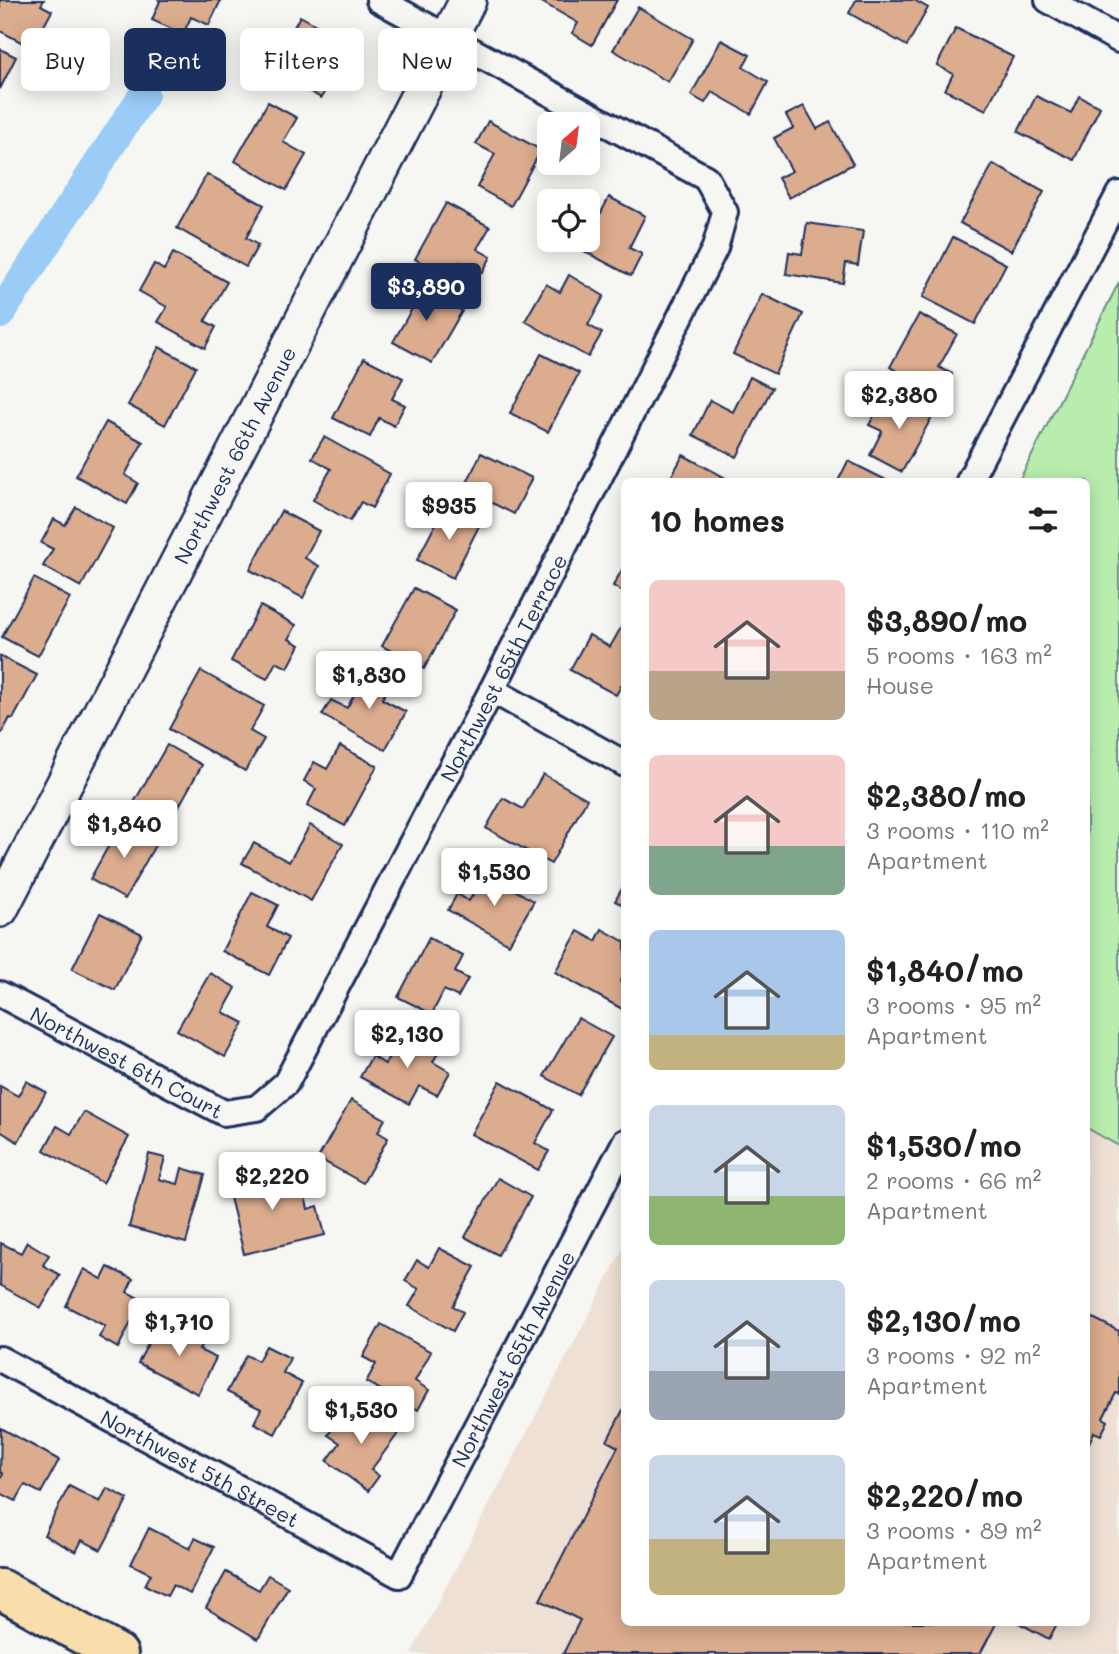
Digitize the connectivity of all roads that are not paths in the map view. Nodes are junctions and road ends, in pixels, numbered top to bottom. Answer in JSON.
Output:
{"nodes":[{"id":1,"x":379,"y":0,"type":"edge"},
{"id":2,"x":468,"y":0,"type":"edge"},
{"id":3,"x":1048,"y":0,"type":"edge"},
{"id":4,"x":431,"y":28,"type":"edge"},
{"id":5,"x":454,"y":28,"type":"edge"},
{"id":6,"x":1119,"y":40,"type":"edge"},
{"id":7,"x":477,"y":53,"type":"edge"},
{"id":8,"x":422,"y":91,"type":"edge"},
{"id":9,"x":1119,"y":194,"type":"edge"},
{"id":10,"x":971,"y":478,"type":"edge"},
{"id":11,"x":492,"y":690,"type":"junction"},
{"id":12,"x":621,"y":762,"type":"edge"},
{"id":13,"x":0,"y":909,"type":"edge"},
{"id":14,"x":0,"y":994,"type":"edge"},
{"id":15,"x":257,"y":1108,"type":"joint"},
{"id":16,"x":621,"y":1150,"type":"edge"},
{"id":17,"x":0,"y":1359,"type":"edge"},
{"id":18,"x":399,"y":1575,"type":"joint"},
{"id":19,"x":0,"y":1589,"type":"edge"},
{"id":20,"x":118,"y":1654,"type":"edge"}],
"edges":[{"from":1,"to":4,"type":"street"},
{"from":2,"to":5,"type":"street","name":"Northwest 66th Avenue"},
{"from":3,"to":6,"type":"street"},
{"from":7,"to":11,"type":"street","name":"Northwest 65th Terrace"},
{"from":8,"to":13,"type":"street","name":"Northwest 66th Avenue"},
{"from":9,"to":10,"type":"street"},
{"from":11,"to":12,"type":"street"},
{"from":11,"to":15,"type":"street","name":"Northwest 65th Terrace"},
{"from":14,"to":15,"type":"street","name":"Northwest 6th Court"},
{"from":16,"to":18,"type":"street","name":"Northwest 65th Avenue"},
{"from":17,"to":18,"type":"street","name":"Northwest 5th Street"},
{"from":19,"to":20,"type":"main road"}]}
